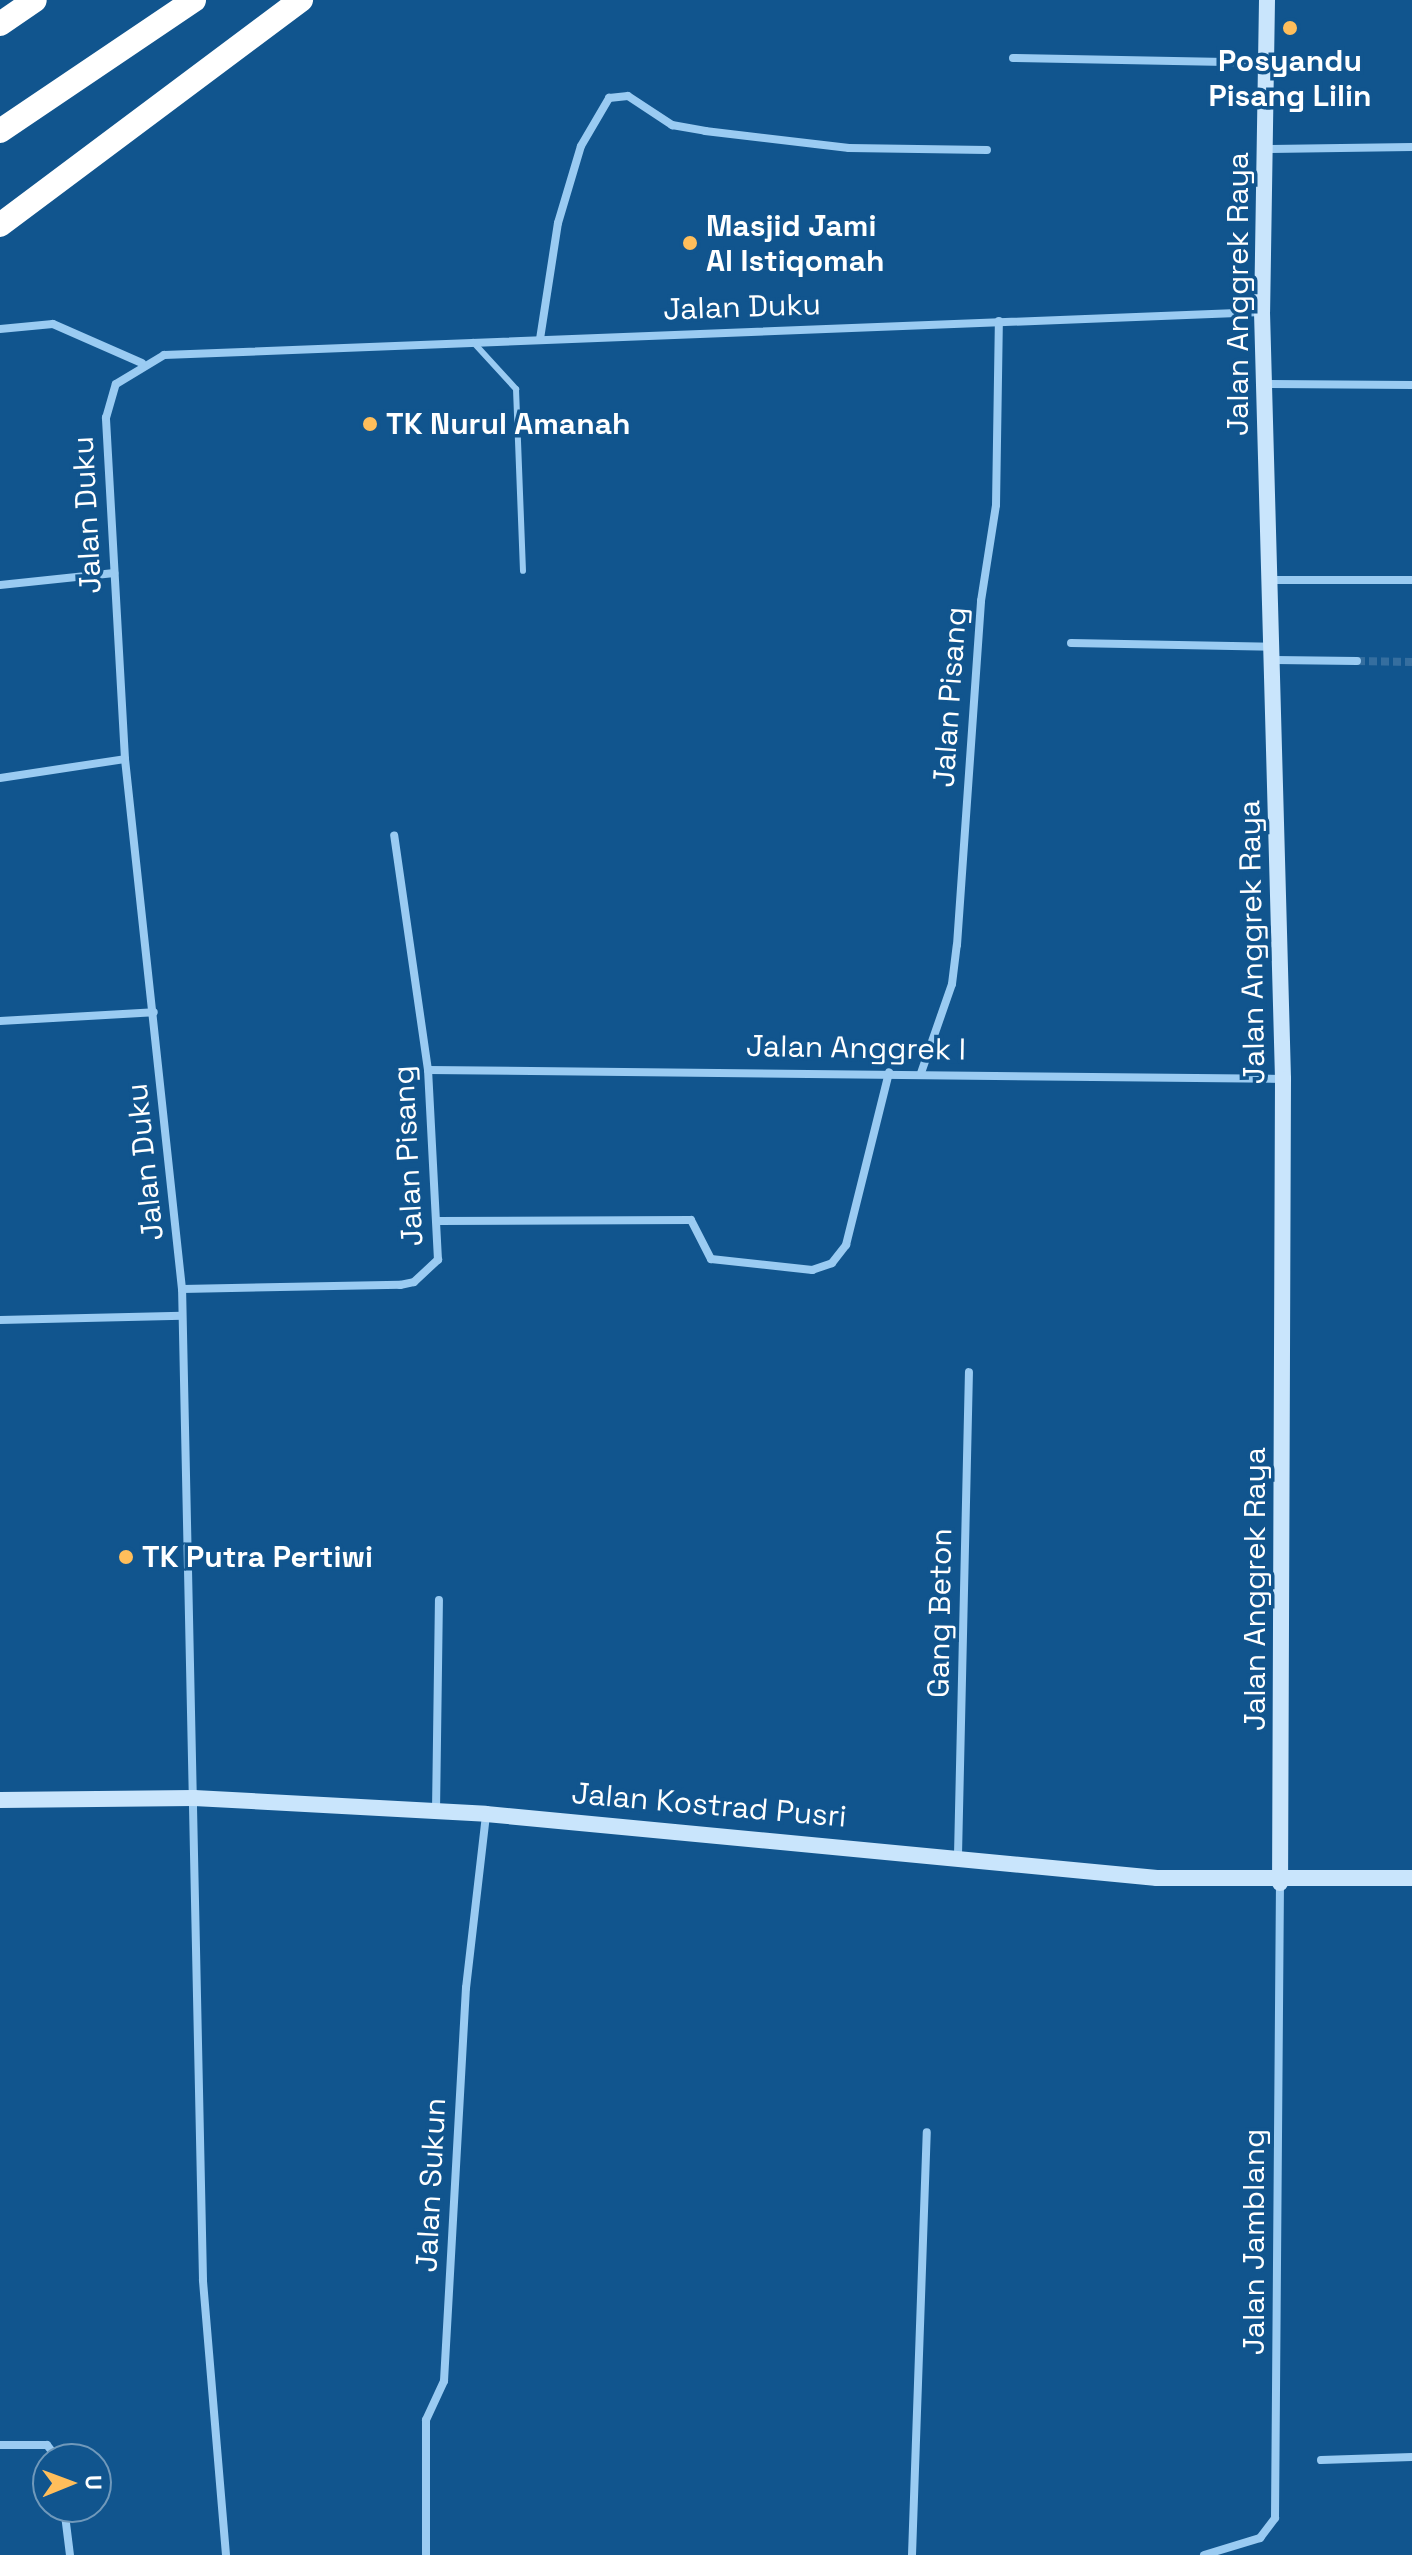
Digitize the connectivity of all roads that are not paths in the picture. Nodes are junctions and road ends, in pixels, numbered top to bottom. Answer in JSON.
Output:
{"nodes":[{"id":1,"x":35,"y":0,"type":"edge"},
{"id":2,"x":194,"y":0,"type":"edge"},
{"id":3,"x":301,"y":0,"type":"edge"},
{"id":4,"x":1267,"y":0,"type":"edge"},
{"id":5,"x":0,"y":24,"type":"edge"},
{"id":6,"x":1013,"y":58,"type":"dead end"},
{"id":7,"x":1266,"y":63,"type":"junction"},
{"id":8,"x":0,"y":131,"type":"edge"},
{"id":9,"x":1412,"y":147,"type":"edge"},
{"id":10,"x":1264,"y":149,"type":"junction"},
{"id":11,"x":987,"y":150,"type":"dead end"},
{"id":12,"x":0,"y":225,"type":"edge"},
{"id":13,"x":1262,"y":312,"type":"junction"},
{"id":14,"x":999,"y":321,"type":"junction"},
{"id":15,"x":0,"y":329,"type":"edge"},
{"id":16,"x":540,"y":339,"type":"junction"},
{"id":17,"x":473,"y":342,"type":"junction"},
{"id":18,"x":142,"y":363,"type":"junction"},
{"id":19,"x":1265,"y":384,"type":"junction"},
{"id":20,"x":1412,"y":385,"type":"edge"},
{"id":21,"x":523,"y":571,"type":"dead end"},
{"id":22,"x":114,"y":573,"type":"junction"},
{"id":23,"x":1271,"y":580,"type":"junction"},
{"id":24,"x":1412,"y":580,"type":"edge"},
{"id":25,"x":0,"y":585,"type":"edge"},
{"id":26,"x":1071,"y":643,"type":"dead end"},
{"id":27,"x":1275,"y":654,"type":"junction"},
{"id":28,"x":1357,"y":661,"type":"tunnel mouth"},
{"id":29,"x":125,"y":759,"type":"junction"},
{"id":30,"x":0,"y":778,"type":"edge"},
{"id":31,"x":394,"y":835,"type":"dead end"},
{"id":32,"x":154,"y":1012,"type":"junction"},
{"id":33,"x":0,"y":1021,"type":"edge"},
{"id":34,"x":428,"y":1070,"type":"junction"},
{"id":35,"x":889,"y":1072,"type":"junction"},
{"id":36,"x":921,"y":1073,"type":"junction"},
{"id":37,"x":1283,"y":1079,"type":"junction"},
{"id":38,"x":438,"y":1221,"type":"junction"},
{"id":39,"x":182,"y":1289,"type":"junction"},
{"id":40,"x":182,"y":1316,"type":"junction"},
{"id":41,"x":0,"y":1320,"type":"edge"},
{"id":42,"x":969,"y":1372,"type":"dead end"},
{"id":43,"x":439,"y":1600,"type":"dead end"},
{"id":44,"x":194,"y":1798,"type":"junction"},
{"id":45,"x":0,"y":1800,"type":"edge"},
{"id":46,"x":436,"y":1811,"type":"junction"},
{"id":47,"x":486,"y":1814,"type":"junction"},
{"id":48,"x":958,"y":1855,"type":"junction"},
{"id":49,"x":1412,"y":1878,"type":"edge"},
{"id":50,"x":1280,"y":1883,"type":"junction"},
{"id":51,"x":927,"y":2132,"type":"dead end"},
{"id":52,"x":0,"y":2445,"type":"edge"},
{"id":53,"x":32,"y":2445,"type":"edge"},
{"id":54,"x":1412,"y":2457,"type":"edge"},
{"id":55,"x":1321,"y":2460,"type":"dead end"},
{"id":56,"x":66,"y":2523,"type":"edge"},
{"id":57,"x":70,"y":2555,"type":"edge"},
{"id":58,"x":226,"y":2555,"type":"edge"},
{"id":59,"x":426,"y":2555,"type":"edge"},
{"id":60,"x":912,"y":2555,"type":"edge"},
{"id":61,"x":1204,"y":2555,"type":"edge"}],
"edges":[{"from":1,"to":5,"type":"highway"},
{"from":2,"to":8,"type":"highway"},
{"from":3,"to":12,"type":"highway"},
{"from":4,"to":7,"type":"street","name":"Jalan Anggrek Raya"},
{"from":6,"to":7,"type":"street"},
{"from":7,"to":10,"type":"street","name":"Jalan Anggrek Raya"},
{"from":9,"to":10,"type":"street"},
{"from":10,"to":13,"type":"street","name":"Jalan Anggrek Raya"},
{"from":11,"to":16,"type":"street"},
{"from":13,"to":14,"type":"street","name":"Jalan Duku"},
{"from":13,"to":19,"type":"street","name":"Jalan Anggrek Raya"},
{"from":14,"to":16,"type":"street","name":"Jalan Duku"},
{"from":14,"to":36,"type":"street","name":"Jalan Pisang"},
{"from":15,"to":18,"type":"street"},
{"from":16,"to":17,"type":"street","name":"Jalan Duku"},
{"from":17,"to":18,"type":"street","name":"Jalan Duku"},
{"from":17,"to":21,"type":"lane"},
{"from":18,"to":22,"type":"street","name":"Jalan Duku"},
{"from":19,"to":20,"type":"street"},
{"from":19,"to":23,"type":"street","name":"Jalan Anggrek Raya"},
{"from":22,"to":25,"type":"street"},
{"from":22,"to":29,"type":"street","name":"Jalan Duku"},
{"from":23,"to":24,"type":"street"},
{"from":23,"to":27,"type":"street","name":"Jalan Anggrek Raya"},
{"from":26,"to":27,"type":"street"},
{"from":27,"to":28,"type":"street"},
{"from":27,"to":37,"type":"street","name":"Jalan Anggrek Raya"},
{"from":29,"to":30,"type":"street"},
{"from":29,"to":32,"type":"street","name":"Jalan Duku"},
{"from":31,"to":34,"type":"street","name":"Jalan Pisang"},
{"from":32,"to":33,"type":"street"},
{"from":32,"to":39,"type":"street","name":"Jalan Duku"},
{"from":34,"to":35,"type":"street","name":"Jalan Anggrek I"},
{"from":34,"to":38,"type":"street","name":"Jalan Pisang"},
{"from":35,"to":36,"type":"street","name":"Jalan Anggrek I"},
{"from":35,"to":38,"type":"street"},
{"from":36,"to":37,"type":"street","name":"Jalan Anggrek I"},
{"from":37,"to":50,"type":"street","name":"Jalan Anggrek Raya"},
{"from":38,"to":39,"type":"street","name":"Jalan Pisang"},
{"from":39,"to":40,"type":"street","name":"Jalan Duku"},
{"from":40,"to":41,"type":"street"},
{"from":40,"to":44,"type":"street","name":"Jalan Duku"},
{"from":42,"to":48,"type":"street","name":"Gang Beton"},
{"from":43,"to":46,"type":"street"},
{"from":44,"to":45,"type":"street","name":"Jalan Kostrad Pusri"},
{"from":44,"to":46,"type":"street","name":"Jalan Kostrad Pusri"},
{"from":44,"to":58,"type":"street","name":"Jalan Duku"},
{"from":46,"to":47,"type":"street","name":"Jalan Kostrad Pusri"},
{"from":47,"to":48,"type":"street","name":"Jalan Kostrad Pusri"},
{"from":47,"to":59,"type":"street","name":"Jalan Sukun"},
{"from":48,"to":50,"type":"street","name":"Jalan Kostrad Pusri"},
{"from":49,"to":50,"type":"street","name":"Jalan Kostrad Pusri"},
{"from":50,"to":61,"type":"street","name":"Jalan Jamblang"},
{"from":51,"to":60,"type":"street"},
{"from":52,"to":53,"type":"street"},
{"from":54,"to":55,"type":"street"},
{"from":56,"to":57,"type":"street"}]}
